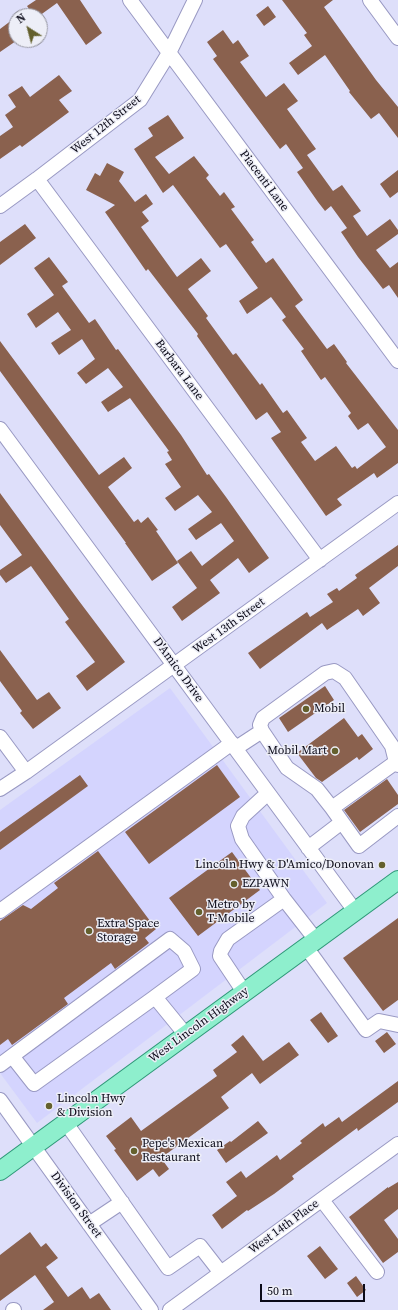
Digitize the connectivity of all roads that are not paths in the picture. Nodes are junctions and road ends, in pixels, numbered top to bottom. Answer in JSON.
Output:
{"nodes":[{"id":1,"x":130,"y":0,"type":"edge"},
{"id":2,"x":195,"y":0,"type":"edge"},
{"id":3,"x":370,"y":0,"type":"edge"},
{"id":4,"x":398,"y":38,"type":"edge"},
{"id":5,"x":169,"y":53,"type":"junction"},
{"id":6,"x":37,"y":180,"type":"junction"},
{"id":7,"x":0,"y":206,"type":"edge"},
{"id":8,"x":398,"y":361,"type":"edge"},
{"id":9,"x":0,"y":429,"type":"edge"},
{"id":10,"x":398,"y":503,"type":"edge"},
{"id":11,"x":320,"y":560,"type":"junction"},
{"id":12,"x":174,"y":665,"type":"junction"},
{"id":13,"x":262,"y":731,"type":"junction"},
{"id":14,"x":0,"y":737,"type":"edge"},
{"id":15,"x":234,"y":746,"type":"junction"},
{"id":16,"x":397,"y":764,"type":"edge"},
{"id":17,"x":26,"y":772,"type":"junction"},
{"id":18,"x":0,"y":789,"type":"edge"},
{"id":19,"x":268,"y":793,"type":"junction"},
{"id":20,"x":332,"y":808,"type":"junction"},
{"id":21,"x":398,"y":816,"type":"edge"},
{"id":22,"x":342,"y":822,"type":"junction"},
{"id":23,"x":308,"y":848,"type":"junction"},
{"id":24,"x":398,"y":880,"type":"edge"},
{"id":25,"x":284,"y":899,"type":"junction"},
{"id":26,"x":0,"y":911,"type":"edge"},
{"id":27,"x":355,"y":912,"type":"junction"},
{"id":28,"x":311,"y":943,"type":"junction"},
{"id":29,"x":244,"y":992,"type":"junction"},
{"id":30,"x":155,"y":997,"type":"junction"},
{"id":31,"x":398,"y":1025,"type":"edge"},
{"id":32,"x":186,"y":1035,"type":"junction"},
{"id":33,"x":12,"y":1056,"type":"junction"},
{"id":34,"x":0,"y":1065,"type":"edge"},
{"id":35,"x":0,"y":1100,"type":"edge"},
{"id":36,"x":66,"y":1123,"type":"junction"},
{"id":37,"x":398,"y":1144,"type":"edge"},
{"id":38,"x":34,"y":1146,"type":"junction"},
{"id":39,"x":0,"y":1171,"type":"edge"},
{"id":40,"x":322,"y":1200,"type":"junction"},
{"id":41,"x":122,"y":1202,"type":"junction"},
{"id":42,"x":89,"y":1224,"type":"junction"},
{"id":43,"x":377,"y":1272,"type":"dead end"},
{"id":44,"x":221,"y":1273,"type":"junction"},
{"id":45,"x":151,"y":1310,"type":"edge"},
{"id":46,"x":170,"y":1310,"type":"edge"}],
"edges":[{"from":1,"to":5,"type":"street","name":"Piacenti Lane"},
{"from":2,"to":5,"type":"street","name":"West 12th Street"},
{"from":3,"to":4,"type":"street"},
{"from":5,"to":6,"type":"street","name":"West 12th Street"},
{"from":5,"to":8,"type":"street","name":"Piacenti Lane"},
{"from":6,"to":7,"type":"street","name":"West 12th Street"},
{"from":6,"to":11,"type":"street","name":"Barbara Lane"},
{"from":9,"to":12,"type":"street","name":"D'Amico Drive"},
{"from":10,"to":11,"type":"street","name":"West 13th Street"},
{"from":11,"to":12,"type":"street","name":"West 13th Street"},
{"from":12,"to":15,"type":"street","name":"D'Amico Drive"},
{"from":12,"to":17,"type":"street","name":"West 13th Street"},
{"from":13,"to":15,"type":"street"},
{"from":13,"to":16,"type":"street"},
{"from":13,"to":20,"type":"street"},
{"from":14,"to":17,"type":"street"},
{"from":15,"to":19,"type":"street","name":"D'Amico Drive"},
{"from":15,"to":26,"type":"street"},
{"from":16,"to":20,"type":"street"},
{"from":17,"to":18,"type":"street","name":"West 13th Street"},
{"from":19,"to":23,"type":"street","name":"D'Amico Drive"},
{"from":19,"to":25,"type":"street"},
{"from":20,"to":22,"type":"street"},
{"from":21,"to":22,"type":"street"},
{"from":22,"to":23,"type":"street"},
{"from":23,"to":27,"type":"street","name":"D'Amico Drive"},
{"from":24,"to":27,"type":"main road","name":"West Lincoln Highway"},
{"from":25,"to":28,"type":"street"},
{"from":25,"to":29,"type":"street"},
{"from":27,"to":28,"type":"main road","name":"West Lincoln Highway"},
{"from":28,"to":29,"type":"main road","name":"West Lincoln Highway"},
{"from":28,"to":31,"type":"street"},
{"from":29,"to":32,"type":"main road","name":"West Lincoln Highway"},
{"from":30,"to":32,"type":"street"},
{"from":30,"to":33,"type":"street"},
{"from":30,"to":33,"type":"street"},
{"from":32,"to":36,"type":"main road","name":"West Lincoln Highway"},
{"from":33,"to":34,"type":"street"},
{"from":35,"to":38,"type":"street","name":"Division Street"},
{"from":36,"to":38,"type":"main road","name":"West Lincoln Highway"},
{"from":36,"to":41,"type":"street"},
{"from":37,"to":40,"type":"street","name":"West 14th Place"},
{"from":38,"to":39,"type":"main road","name":"West Lincoln Highway"},
{"from":38,"to":42,"type":"street","name":"Division Street"},
{"from":40,"to":43,"type":"street"},
{"from":40,"to":44,"type":"street","name":"West 14th Place"},
{"from":41,"to":42,"type":"street"},
{"from":41,"to":44,"type":"street"},
{"from":42,"to":45,"type":"street","name":"Division Street"},
{"from":44,"to":46,"type":"street","name":"West 14th Place"}]}
